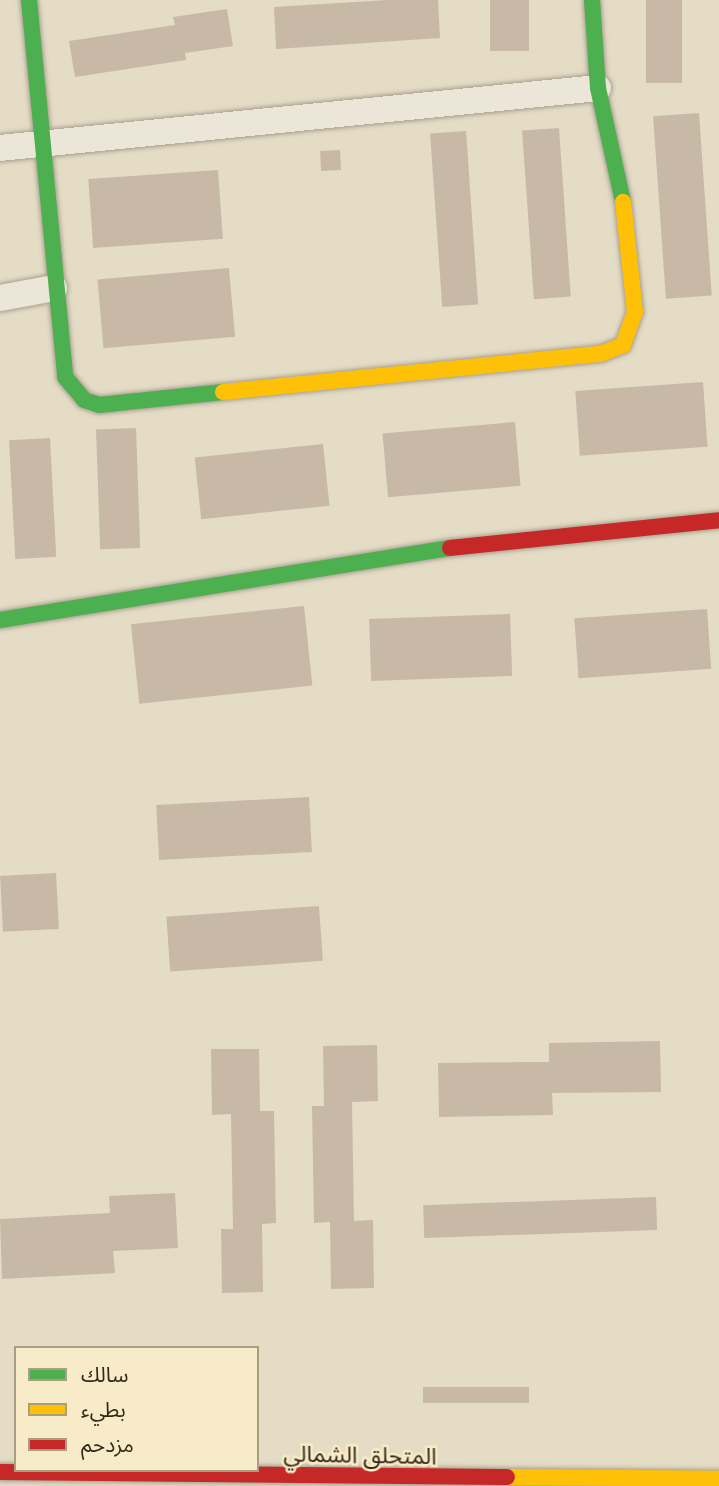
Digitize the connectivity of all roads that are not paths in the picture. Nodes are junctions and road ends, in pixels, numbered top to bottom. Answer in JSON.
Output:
{"nodes":[{"id":1,"x":29,"y":0,"type":"edge"},
{"id":2,"x":592,"y":0,"type":"edge"},
{"id":3,"x":598,"y":88,"type":"junction"},
{"id":4,"x":41,"y":144,"type":"junction"},
{"id":5,"x":0,"y":148,"type":"edge"},
{"id":6,"x":54,"y":288,"type":"junction"},
{"id":7,"x":0,"y":298,"type":"edge"},
{"id":8,"x":719,"y":520,"type":"edge"},
{"id":9,"x":0,"y":620,"type":"edge"},
{"id":10,"x":0,"y":1472,"type":"edge"},
{"id":11,"x":719,"y":1479,"type":"edge"}],
"edges":[{"from":1,"to":4,"type":"main road"},
{"from":2,"to":3,"type":"main road"},
{"from":3,"to":4,"type":"street"},
{"from":3,"to":6,"type":"main road"},
{"from":4,"to":5,"type":"street"},
{"from":4,"to":6,"type":"main road"},
{"from":6,"to":7,"type":"street"},
{"from":8,"to":9,"type":"main road"},
{"from":10,"to":11,"type":"main road","name":"المتحلق الشمالي"}]}
